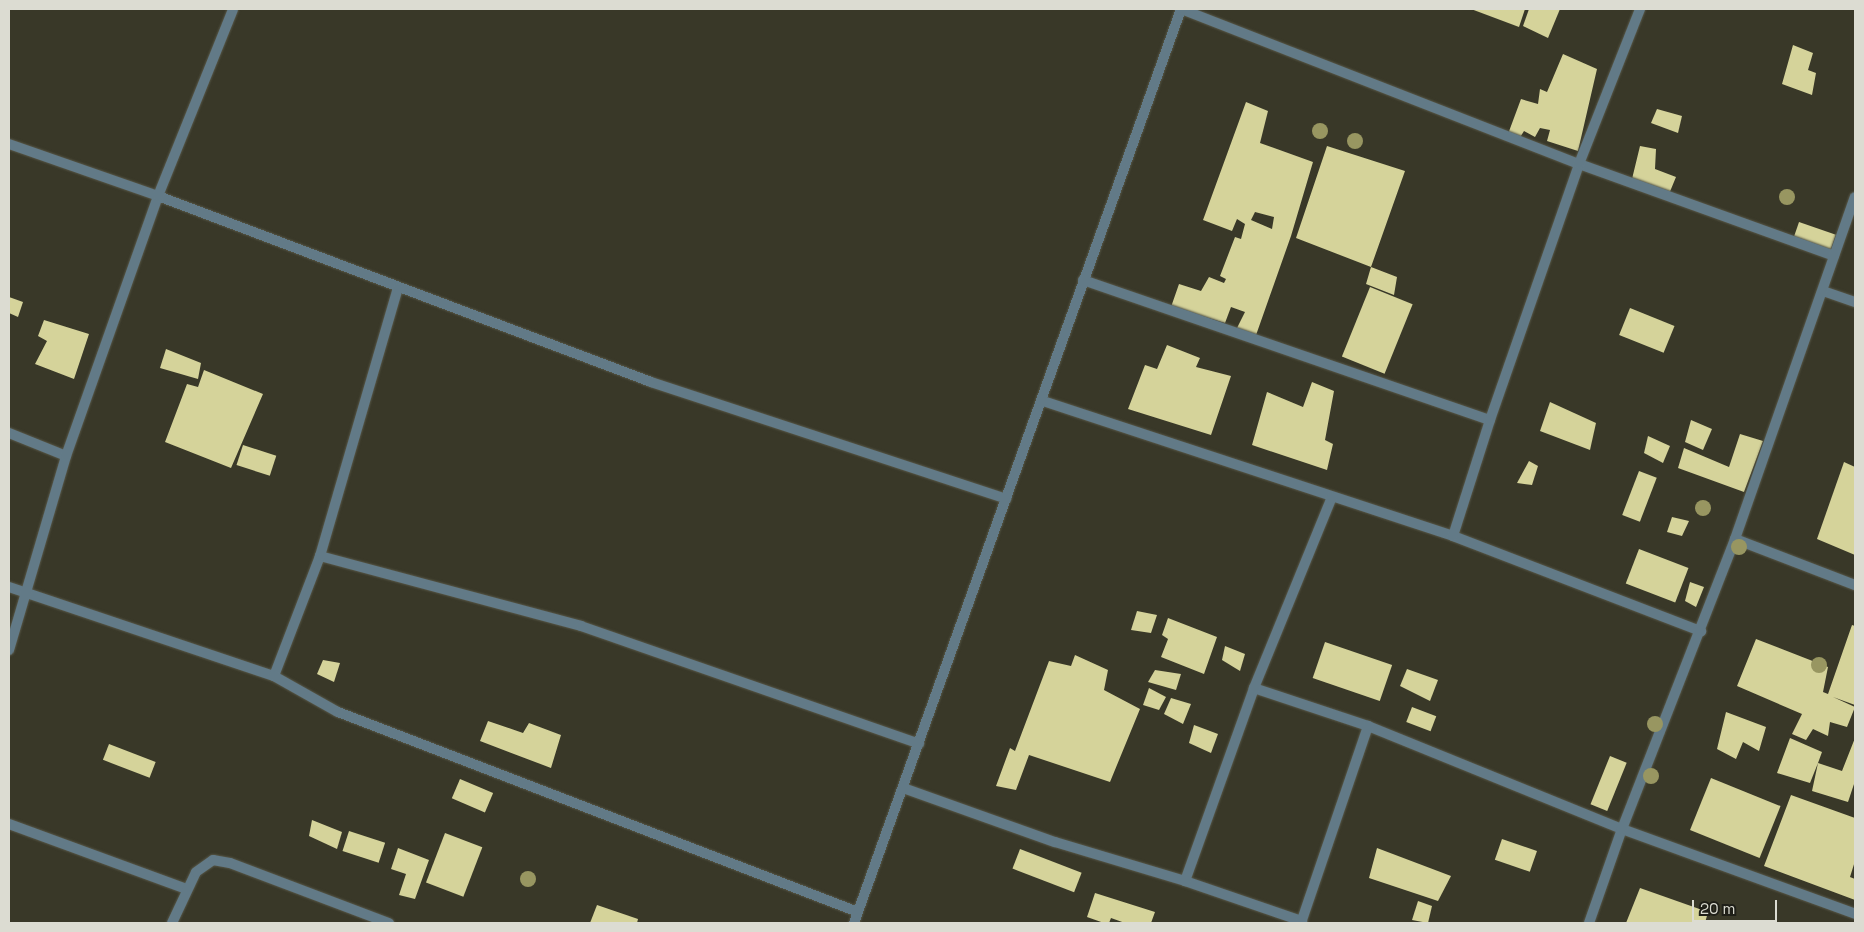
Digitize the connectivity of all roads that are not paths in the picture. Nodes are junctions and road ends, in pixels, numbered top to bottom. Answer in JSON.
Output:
{"nodes":[{"id":1,"x":233,"y":9,"type":"edge"},
{"id":2,"x":1181,"y":9,"type":"edge"},
{"id":3,"x":1640,"y":9,"type":"edge"},
{"id":4,"x":9,"y":144,"type":"edge"},
{"id":5,"x":1579,"y":164,"type":"junction"},
{"id":6,"x":158,"y":196,"type":"junction"},
{"id":7,"x":1855,"y":197,"type":"edge"},
{"id":8,"x":1834,"y":256,"type":"junction"},
{"id":9,"x":1083,"y":280,"type":"junction"},
{"id":10,"x":398,"y":288,"type":"junction"},
{"id":11,"x":1823,"y":291,"type":"junction"},
{"id":12,"x":1855,"y":302,"type":"edge"},
{"id":13,"x":1043,"y":401,"type":"junction"},
{"id":14,"x":1490,"y":420,"type":"junction"},
{"id":15,"x":9,"y":433,"type":"edge"},
{"id":16,"x":66,"y":456,"type":"junction"},
{"id":17,"x":1332,"y":497,"type":"junction"},
{"id":18,"x":1006,"y":500,"type":"junction"},
{"id":19,"x":1453,"y":536,"type":"junction"},
{"id":20,"x":1735,"y":539,"type":"junction"},
{"id":21,"x":320,"y":556,"type":"junction"},
{"id":22,"x":1855,"y":584,"type":"edge"},
{"id":23,"x":9,"y":587,"type":"edge"},
{"id":24,"x":27,"y":593,"type":"junction"},
{"id":25,"x":1701,"y":630,"type":"junction"},
{"id":26,"x":9,"y":650,"type":"edge"},
{"id":27,"x":274,"y":676,"type":"junction"},
{"id":28,"x":1254,"y":688,"type":"junction"},
{"id":29,"x":1368,"y":726,"type":"junction"},
{"id":30,"x":919,"y":744,"type":"junction"},
{"id":31,"x":903,"y":788,"type":"junction"},
{"id":32,"x":9,"y":824,"type":"edge"},
{"id":33,"x":1622,"y":829,"type":"junction"},
{"id":34,"x":1185,"y":881,"type":"junction"},
{"id":35,"x":186,"y":890,"type":"junction"},
{"id":36,"x":858,"y":912,"type":"junction"},
{"id":37,"x":1855,"y":914,"type":"edge"},
{"id":38,"x":1301,"y":922,"type":"edge"},
{"id":39,"x":172,"y":923,"type":"edge"},
{"id":40,"x":389,"y":923,"type":"edge"},
{"id":41,"x":854,"y":923,"type":"edge"},
{"id":42,"x":1590,"y":923,"type":"edge"}],
"edges":[{"from":1,"to":6,"type":"street"},
{"from":2,"to":5,"type":"street"},
{"from":2,"to":9,"type":"street"},
{"from":3,"to":5,"type":"street"},
{"from":4,"to":6,"type":"street"},
{"from":5,"to":8,"type":"street"},
{"from":5,"to":14,"type":"street"},
{"from":6,"to":10,"type":"street"},
{"from":6,"to":16,"type":"street"},
{"from":7,"to":8,"type":"street"},
{"from":8,"to":11,"type":"street"},
{"from":9,"to":13,"type":"street"},
{"from":9,"to":14,"type":"street"},
{"from":10,"to":18,"type":"street"},
{"from":10,"to":21,"type":"street"},
{"from":11,"to":12,"type":"street"},
{"from":11,"to":20,"type":"street"},
{"from":13,"to":17,"type":"street"},
{"from":13,"to":18,"type":"street"},
{"from":14,"to":19,"type":"street"},
{"from":15,"to":16,"type":"street"},
{"from":16,"to":24,"type":"street"},
{"from":17,"to":19,"type":"street"},
{"from":17,"to":28,"type":"street"},
{"from":18,"to":30,"type":"street"},
{"from":19,"to":25,"type":"street"},
{"from":20,"to":22,"type":"street"},
{"from":20,"to":25,"type":"street"},
{"from":21,"to":27,"type":"street"},
{"from":21,"to":30,"type":"street"},
{"from":23,"to":24,"type":"street"},
{"from":24,"to":26,"type":"street"},
{"from":24,"to":27,"type":"street"},
{"from":25,"to":33,"type":"street"},
{"from":27,"to":36,"type":"street"},
{"from":28,"to":29,"type":"street"},
{"from":28,"to":34,"type":"street"},
{"from":29,"to":33,"type":"street"},
{"from":29,"to":38,"type":"street"},
{"from":30,"to":31,"type":"street"},
{"from":31,"to":34,"type":"street"},
{"from":31,"to":36,"type":"street"},
{"from":32,"to":35,"type":"street"},
{"from":33,"to":37,"type":"street"},
{"from":33,"to":42,"type":"street"},
{"from":34,"to":38,"type":"street"},
{"from":35,"to":39,"type":"street"},
{"from":35,"to":40,"type":"street"},
{"from":36,"to":41,"type":"street"}]}
